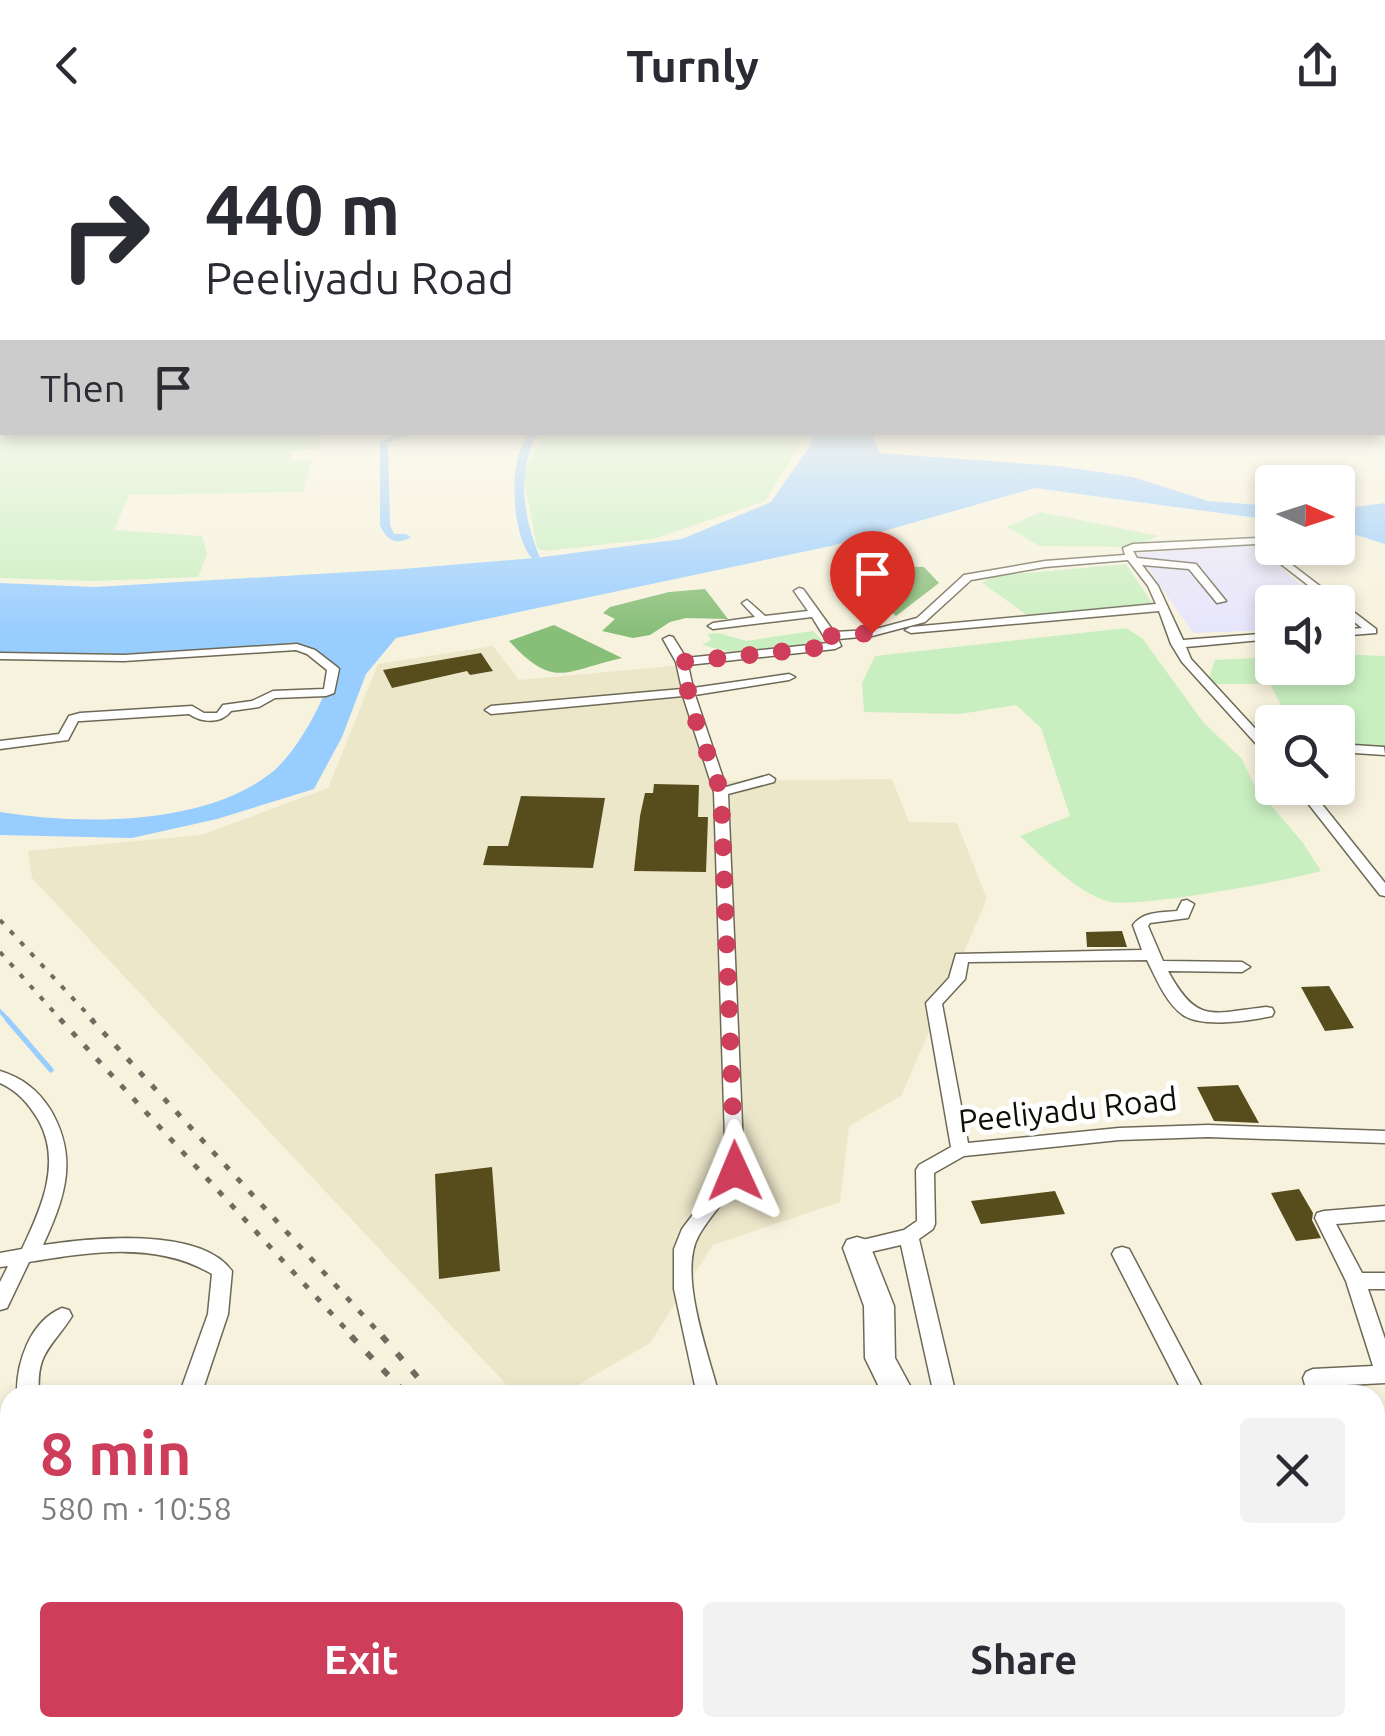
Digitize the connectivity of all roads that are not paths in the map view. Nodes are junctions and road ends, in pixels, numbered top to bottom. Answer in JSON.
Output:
{"nodes":[{"id":1,"x":1133,"y":559,"type":"junction"},
{"id":2,"x":1313,"y":585,"type":"edge"},
{"id":3,"x":800,"y":590,"type":"dead end"},
{"id":4,"x":1221,"y":601,"type":"dead end"},
{"id":5,"x":747,"y":603,"type":"dead end"},
{"id":6,"x":1162,"y":607,"type":"junction"},
{"id":7,"x":815,"y":614,"type":"junction"},
{"id":8,"x":1355,"y":618,"type":"edge"},
{"id":9,"x":763,"y":620,"type":"junction"},
{"id":10,"x":713,"y":626,"type":"dead end"},
{"id":11,"x":1355,"y":632,"type":"edge"},
{"id":12,"x":872,"y":633,"type":"junction"},
{"id":13,"x":831,"y":636,"type":"junction"},
{"id":14,"x":1255,"y":637,"type":"edge"},
{"id":15,"x":669,"y":639,"type":"dead end"},
{"id":16,"x":1177,"y":644,"type":"junction"},
{"id":17,"x":0,"y":656,"type":"edge"},
{"id":18,"x":682,"y":662,"type":"junction"},
{"id":19,"x":789,"y":677,"type":"dead end"},
{"id":20,"x":689,"y":692,"type":"junction"},
{"id":21,"x":491,"y":710,"type":"dead end"},
{"id":22,"x":1255,"y":734,"type":"edge"},
{"id":23,"x":0,"y":745,"type":"edge"},
{"id":24,"x":1355,"y":749,"type":"edge"},
{"id":25,"x":1384,"y":751,"type":"edge"},
{"id":26,"x":770,"y":778,"type":"dead end"},
{"id":27,"x":721,"y":792,"type":"junction"},
{"id":28,"x":1316,"y":805,"type":"edge"},
{"id":29,"x":1385,"y":892,"type":"edge"},
{"id":30,"x":1187,"y":904,"type":"dead end"},
{"id":31,"x":1156,"y":960,"type":"junction"},
{"id":32,"x":1242,"y":967,"type":"dead end"},
{"id":33,"x":1266,"y":1012,"type":"dead end"},
{"id":34,"x":0,"y":1077,"type":"edge"},
{"id":35,"x":1385,"y":1137,"type":"edge"},
{"id":36,"x":960,"y":1150,"type":"junction"},
{"id":37,"x":1385,"y":1213,"type":"edge"},
{"id":38,"x":909,"y":1236,"type":"junction"},
{"id":39,"x":857,"y":1248,"type":"joint"},
{"id":40,"x":1122,"y":1254,"type":"dead end"},
{"id":41,"x":26,"y":1256,"type":"junction"},
{"id":42,"x":0,"y":1260,"type":"edge"},
{"id":43,"x":1356,"y":1281,"type":"junction"},
{"id":44,"x":1385,"y":1281,"type":"edge"},
{"id":45,"x":0,"y":1302,"type":"edge"},
{"id":46,"x":62,"y":1316,"type":"dead end"},
{"id":47,"x":1383,"y":1364,"type":"edge"},
{"id":48,"x":27,"y":1385,"type":"edge"},
{"id":49,"x":193,"y":1385,"type":"edge"},
{"id":50,"x":706,"y":1385,"type":"edge"},
{"id":51,"x":893,"y":1385,"type":"edge"},
{"id":52,"x":943,"y":1385,"type":"edge"},
{"id":53,"x":1190,"y":1385,"type":"edge"},
{"id":54,"x":1315,"y":1385,"type":"edge"}],
"edges":[{"from":1,"to":2,"type":"street"},
{"from":1,"to":4,"type":"street"},
{"from":1,"to":6,"type":"street"},
{"from":1,"to":12,"type":"street"},
{"from":3,"to":7,"type":"street"},
{"from":5,"to":9,"type":"street"},
{"from":6,"to":12,"type":"street"},
{"from":6,"to":16,"type":"street"},
{"from":7,"to":9,"type":"street"},
{"from":7,"to":13,"type":"street"},
{"from":8,"to":11,"type":"street"},
{"from":9,"to":10,"type":"street"},
{"from":12,"to":13,"type":"street"},
{"from":13,"to":18,"type":"street"},
{"from":14,"to":16,"type":"street"},
{"from":15,"to":18,"type":"street"},
{"from":16,"to":22,"type":"street"},
{"from":17,"to":23,"type":"street"},
{"from":18,"to":20,"type":"street"},
{"from":19,"to":20,"type":"street"},
{"from":20,"to":21,"type":"street"},
{"from":20,"to":27,"type":"street"},
{"from":24,"to":25,"type":"street"},
{"from":26,"to":27,"type":"street"},
{"from":27,"to":50,"type":"street"},
{"from":28,"to":29,"type":"street"},
{"from":30,"to":31,"type":"street"},
{"from":31,"to":32,"type":"street"},
{"from":31,"to":33,"type":"street"},
{"from":31,"to":36,"type":"street"},
{"from":34,"to":41,"type":"street"},
{"from":35,"to":36,"type":"street","name":"Peeliyadu Road"},
{"from":36,"to":38,"type":"street","name":"Peeliyadu Road"},
{"from":37,"to":43,"type":"street"},
{"from":38,"to":39,"type":"street"},
{"from":38,"to":52,"type":"street"},
{"from":39,"to":51,"type":"street"},
{"from":40,"to":53,"type":"street"},
{"from":41,"to":42,"type":"street"},
{"from":41,"to":45,"type":"street"},
{"from":41,"to":49,"type":"street"},
{"from":43,"to":44,"type":"street"},
{"from":43,"to":47,"type":"street"},
{"from":46,"to":48,"type":"street"},
{"from":47,"to":54,"type":"street"}]}
